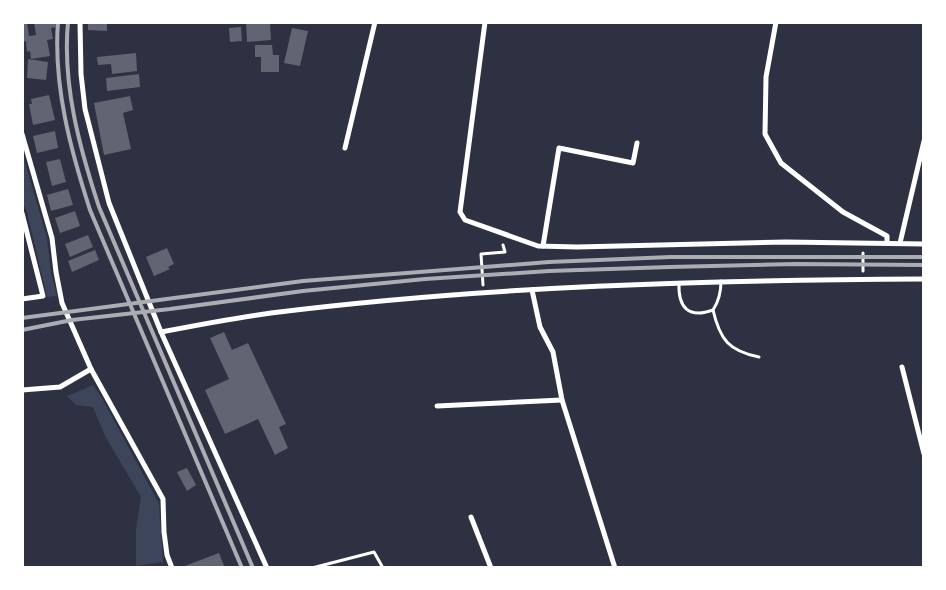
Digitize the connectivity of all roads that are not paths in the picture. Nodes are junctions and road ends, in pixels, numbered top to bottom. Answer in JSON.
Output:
{"nodes":[{"id":1,"x":80,"y":22,"type":"edge"},
{"id":2,"x":375,"y":22,"type":"edge"},
{"id":3,"x":485,"y":22,"type":"edge"},
{"id":4,"x":776,"y":22,"type":"edge"},
{"id":5,"x":22,"y":134,"type":"edge"},
{"id":6,"x":924,"y":141,"type":"edge"},
{"id":7,"x":637,"y":143,"type":"dead end"},
{"id":8,"x":345,"y":148,"type":"dead end"},
{"id":9,"x":922,"y":151,"type":"edge"},
{"id":10,"x":22,"y":213,"type":"edge"},
{"id":11,"x":886,"y":243,"type":"junction"},
{"id":12,"x":900,"y":243,"type":"junction"},
{"id":13,"x":924,"y":244,"type":"edge"},
{"id":14,"x":543,"y":246,"type":"junction"},
{"id":15,"x":924,"y":279,"type":"edge"},
{"id":16,"x":721,"y":281,"type":"junction"},
{"id":17,"x":679,"y":283,"type":"junction"},
{"id":18,"x":532,"y":290,"type":"junction"},
{"id":19,"x":22,"y":299,"type":"edge"},
{"id":20,"x":712,"y":310,"type":"junction"},
{"id":21,"x":161,"y":332,"type":"junction"},
{"id":22,"x":759,"y":357,"type":"dead end"},
{"id":23,"x":902,"y":367,"type":"dead end"},
{"id":24,"x":90,"y":369,"type":"junction"},
{"id":25,"x":22,"y":390,"type":"edge"},
{"id":26,"x":562,"y":400,"type":"junction"},
{"id":27,"x":436,"y":406,"type":"dead end"},
{"id":28,"x":924,"y":454,"type":"edge"},
{"id":29,"x":471,"y":516,"type":"dead end"},
{"id":30,"x":172,"y":568,"type":"edge"},
{"id":31,"x":267,"y":568,"type":"edge"},
{"id":32,"x":312,"y":568,"type":"edge"},
{"id":33,"x":383,"y":568,"type":"edge"},
{"id":34,"x":491,"y":568,"type":"edge"},
{"id":35,"x":615,"y":568,"type":"edge"}],
"edges":[{"from":1,"to":21,"type":"street"},
{"from":2,"to":8,"type":"street"},
{"from":3,"to":14,"type":"street"},
{"from":4,"to":11,"type":"street"},
{"from":5,"to":24,"type":"street"},
{"from":6,"to":9,"type":"street"},
{"from":7,"to":14,"type":"street"},
{"from":9,"to":12,"type":"street"},
{"from":10,"to":19,"type":"street"},
{"from":11,"to":12,"type":"street"},
{"from":11,"to":14,"type":"street"},
{"from":12,"to":13,"type":"street"},
{"from":15,"to":16,"type":"street"},
{"from":16,"to":17,"type":"street"},
{"from":16,"to":20,"type":"lane"},
{"from":17,"to":18,"type":"street"},
{"from":17,"to":20,"type":"lane"},
{"from":18,"to":21,"type":"street"},
{"from":18,"to":26,"type":"street"},
{"from":20,"to":22,"type":"lane"},
{"from":21,"to":31,"type":"street"},
{"from":23,"to":28,"type":"street"},
{"from":24,"to":25,"type":"street"},
{"from":24,"to":30,"type":"street"},
{"from":26,"to":27,"type":"street"},
{"from":26,"to":35,"type":"street"},
{"from":29,"to":34,"type":"street"},
{"from":32,"to":33,"type":"lane"}]}
